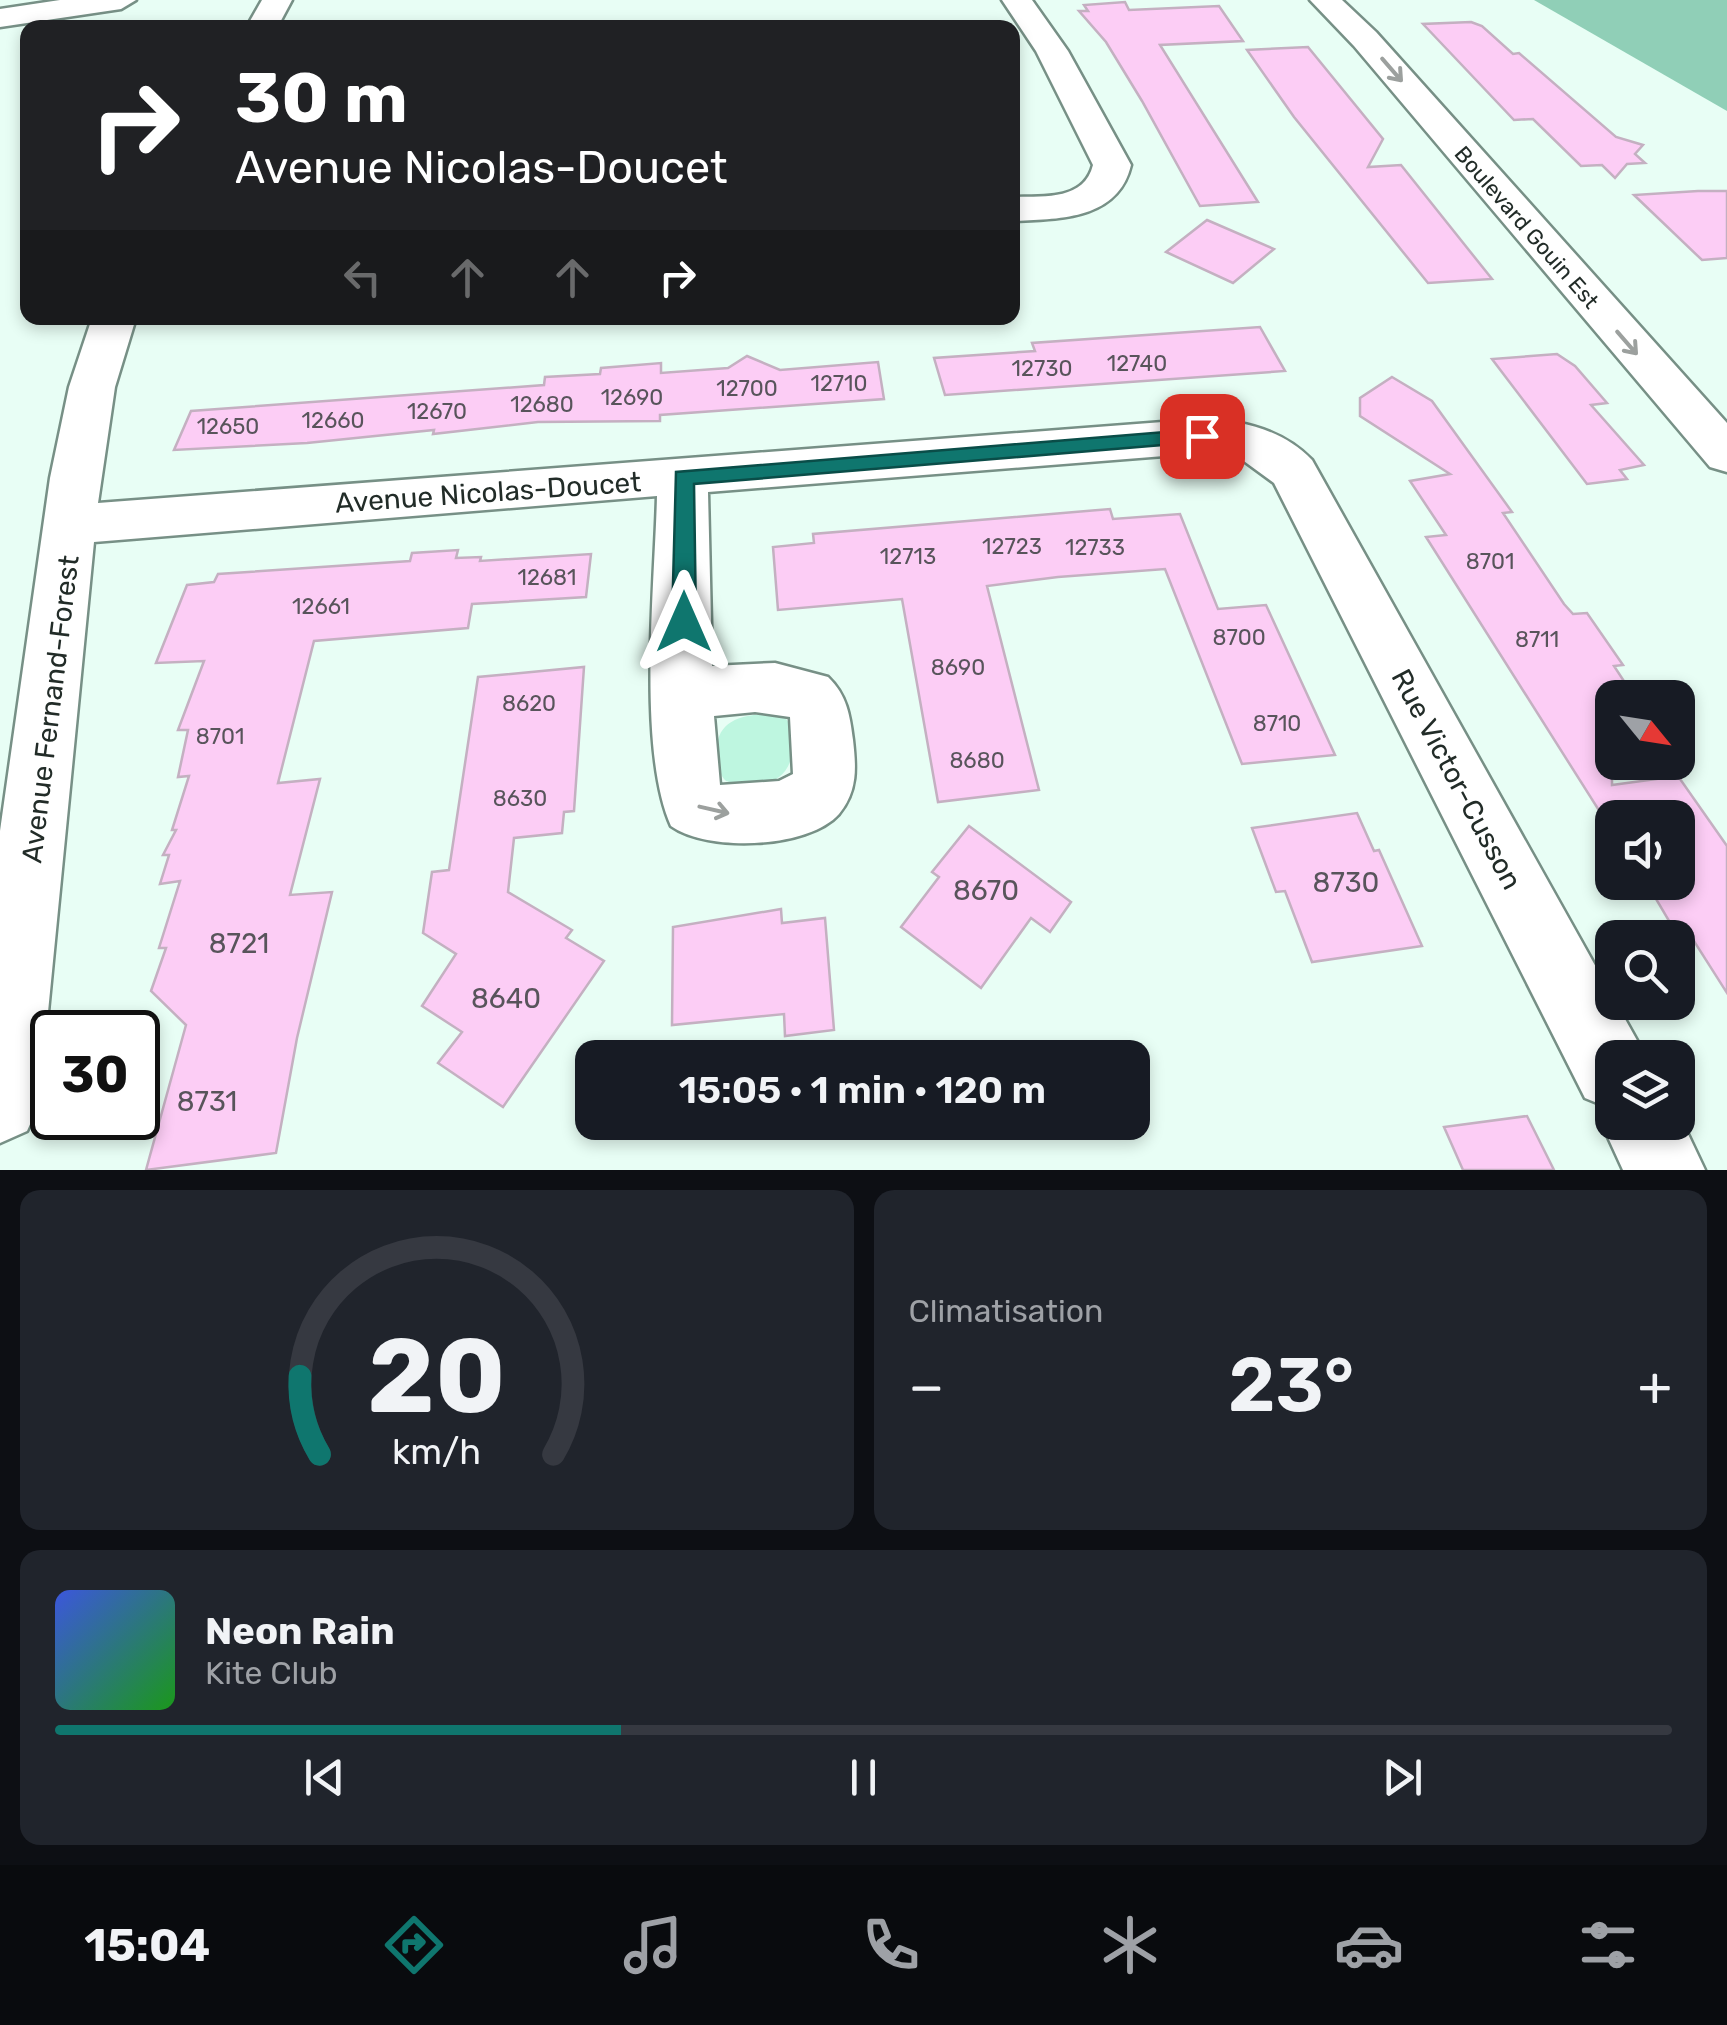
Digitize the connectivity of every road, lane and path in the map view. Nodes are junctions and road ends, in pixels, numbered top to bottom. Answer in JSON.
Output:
{"nodes":[{"id":1,"x":121,"y":0,"type":"edge"},
{"id":2,"x":1017,"y":0,"type":"edge"},
{"id":3,"x":1325,"y":0,"type":"edge"},
{"id":4,"x":0,"y":18,"type":"edge"},
{"id":5,"x":1052,"y":51,"type":"junction"},
{"id":6,"x":1020,"y":53,"type":"edge"},
{"id":7,"x":1020,"y":208,"type":"edge"},
{"id":8,"x":112,"y":325,"type":"edge"},
{"id":9,"x":1727,"y":455,"type":"edge"},
{"id":10,"x":683,"y":478,"type":"junction"},
{"id":11,"x":1302,"y":487,"type":"joint"},
{"id":12,"x":73,"y":524,"type":"junction"},
{"id":13,"x":684,"y":695,"type":"dead end"},
{"id":14,"x":15,"y":874,"type":"edge"},
{"id":15,"x":1596,"y":1040,"type":"edge"},
{"id":16,"x":0,"y":1104,"type":"edge"},
{"id":17,"x":1649,"y":1140,"type":"edge"},
{"id":18,"x":1665,"y":1170,"type":"edge"}],
"edges":[{"from":1,"to":4,"type":"street"},
{"from":2,"to":5,"type":"street"},
{"from":3,"to":9,"type":"street","name":"Boulevard Gouin Est","one_way":true},
{"from":5,"to":6,"type":"street"},
{"from":5,"to":7,"type":"street"},
{"from":8,"to":12,"type":"street","name":"Avenue Fernand-Forest"},
{"from":10,"to":11,"type":"street","name":"Avenue Nicolas-Doucet"},
{"from":10,"to":12,"type":"street","name":"Avenue Nicolas-Doucet"},
{"from":10,"to":13,"type":"street"},
{"from":11,"to":15,"type":"street","name":"Rue Victor-Cusson"},
{"from":12,"to":14,"type":"street","name":"Avenue Fernand-Forest"},
{"from":14,"to":16,"type":"street","name":"Avenue Fernand-Forest"},
{"from":17,"to":18,"type":"street"}]}
